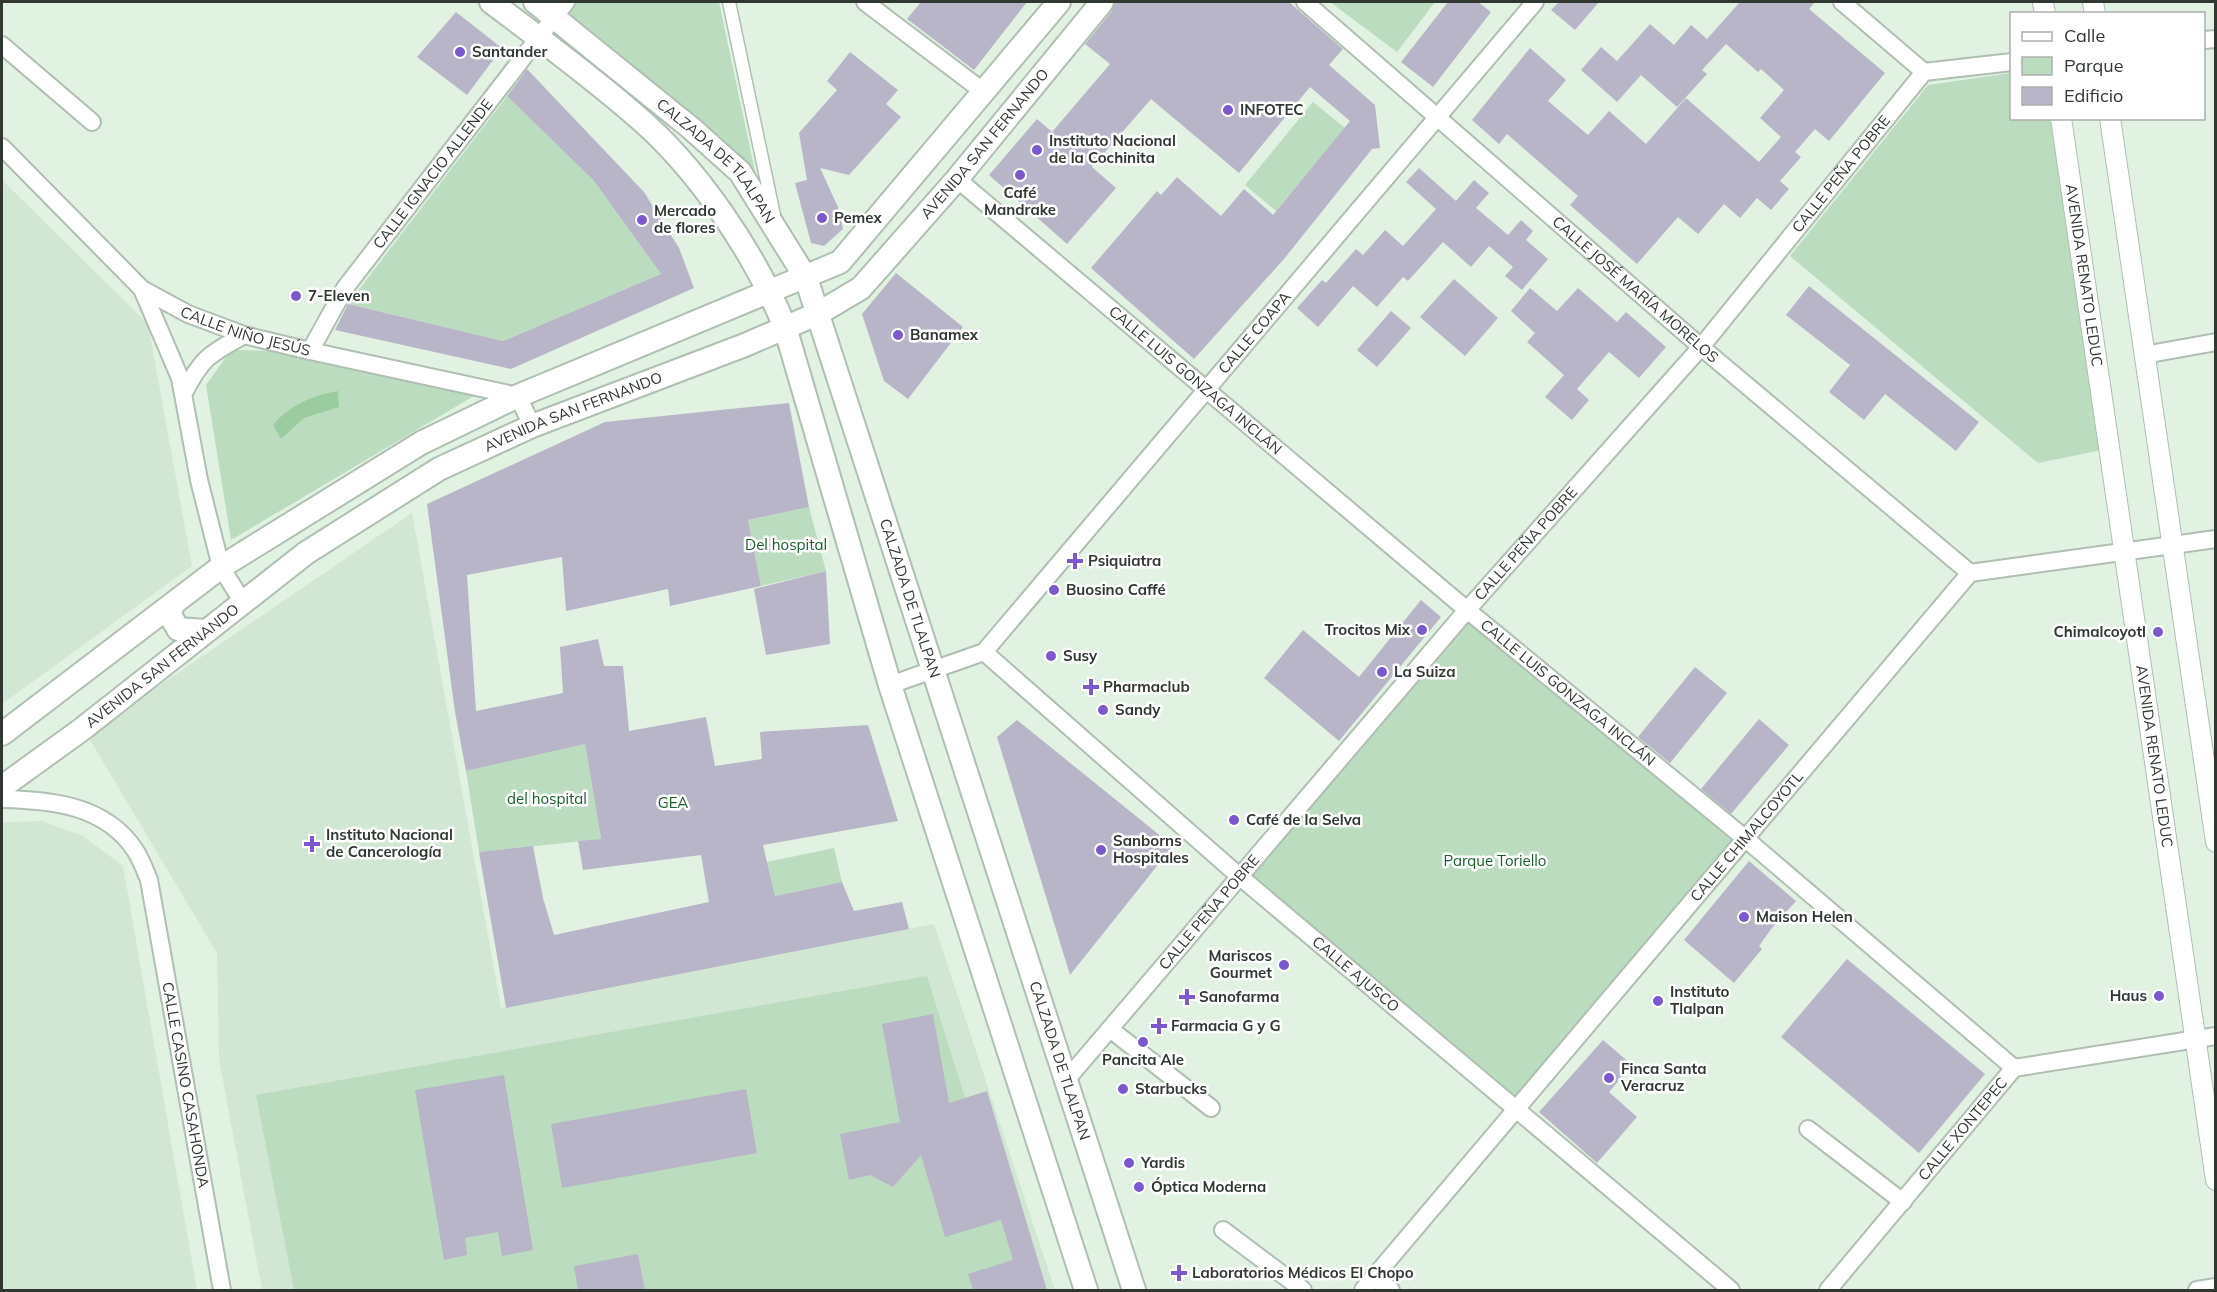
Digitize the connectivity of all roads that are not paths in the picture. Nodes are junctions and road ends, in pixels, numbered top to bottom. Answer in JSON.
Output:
{"nodes":[{"id":1,"x":491,"y":2,"type":"edge"},
{"id":2,"x":535,"y":2,"type":"edge"},
{"id":3,"x":729,"y":2,"type":"edge"},
{"id":4,"x":865,"y":2,"type":"edge"},
{"id":5,"x":1059,"y":2,"type":"edge"},
{"id":6,"x":1102,"y":2,"type":"edge"},
{"id":7,"x":1305,"y":2,"type":"edge"},
{"id":8,"x":1535,"y":2,"type":"edge"},
{"id":9,"x":1842,"y":2,"type":"edge"},
{"id":10,"x":560,"y":9,"type":"edge"},
{"id":11,"x":537,"y":37,"type":"junction"},
{"id":12,"x":2,"y":45,"type":"edge"},
{"id":13,"x":2010,"y":62,"type":"edge"},
{"id":14,"x":1924,"y":72,"type":"junction"},
{"id":15,"x":984,"y":92,"type":"junction"},
{"id":16,"x":1437,"y":117,"type":"junction"},
{"id":17,"x":2061,"y":120,"type":"edge"},
{"id":18,"x":2110,"y":120,"type":"edge"},
{"id":19,"x":92,"y":122,"type":"dead end"},
{"id":20,"x":2,"y":147,"type":"edge"},
{"id":21,"x":957,"y":179,"type":"junction"},
{"id":22,"x":777,"y":228,"type":"junction"},
{"id":23,"x":806,"y":278,"type":"junction"},
{"id":24,"x":142,"y":289,"type":"junction"},
{"id":25,"x":770,"y":291,"type":"junction"},
{"id":26,"x":819,"y":313,"type":"junction"},
{"id":27,"x":785,"y":327,"type":"junction"},
{"id":28,"x":244,"y":335,"type":"junction"},
{"id":29,"x":2216,"y":342,"type":"edge"},
{"id":30,"x":1701,"y":347,"type":"junction"},
{"id":31,"x":310,"y":351,"type":"junction"},
{"id":32,"x":2144,"y":355,"type":"junction"},
{"id":33,"x":1207,"y":389,"type":"junction"},
{"id":34,"x":184,"y":393,"type":"junction"},
{"id":35,"x":518,"y":396,"type":"junction"},
{"id":36,"x":532,"y":426,"type":"junction"},
{"id":37,"x":2216,"y":539,"type":"edge"},
{"id":38,"x":2172,"y":544,"type":"junction"},
{"id":39,"x":2123,"y":551,"type":"junction"},
{"id":40,"x":221,"y":567,"type":"junction"},
{"id":41,"x":1970,"y":573,"type":"junction"},
{"id":42,"x":242,"y":601,"type":"junction"},
{"id":43,"x":173,"y":604,"type":"junction"},
{"id":44,"x":1467,"y":610,"type":"junction"},
{"id":45,"x":205,"y":631,"type":"junction"},
{"id":46,"x":984,"y":652,"type":"junction"},
{"id":47,"x":935,"y":670,"type":"junction"},
{"id":48,"x":890,"y":685,"type":"junction"},
{"id":49,"x":2,"y":734,"type":"edge"},
{"id":50,"x":2,"y":787,"type":"edge"},
{"id":51,"x":2,"y":799,"type":"edge"},
{"id":52,"x":1747,"y":840,"type":"junction"},
{"id":53,"x":2216,"y":842,"type":"edge"},
{"id":54,"x":1239,"y":876,"type":"junction"},
{"id":55,"x":1110,"y":1029,"type":"junction"},
{"id":56,"x":2216,"y":1036,"type":"edge"},
{"id":57,"x":2196,"y":1039,"type":"junction"},
{"id":58,"x":2014,"y":1068,"type":"junction"},
{"id":59,"x":1067,"y":1079,"type":"junction"},
{"id":60,"x":1211,"y":1108,"type":"dead end"},
{"id":61,"x":1515,"y":1108,"type":"junction"},
{"id":62,"x":1808,"y":1129,"type":"dead end"},
{"id":63,"x":2216,"y":1180,"type":"edge"},
{"id":64,"x":1903,"y":1202,"type":"junction"},
{"id":65,"x":1223,"y":1230,"type":"dead end"},
{"id":66,"x":1368,"y":1284,"type":"edge"},
{"id":67,"x":2216,"y":1287,"type":"edge"},
{"id":68,"x":222,"y":1290,"type":"edge"},
{"id":69,"x":1086,"y":1290,"type":"edge"},
{"id":70,"x":1134,"y":1290,"type":"edge"},
{"id":71,"x":1303,"y":1290,"type":"edge"},
{"id":72,"x":1391,"y":1290,"type":"edge"},
{"id":73,"x":1731,"y":1290,"type":"edge"},
{"id":74,"x":1828,"y":1290,"type":"edge"},
{"id":75,"x":2197,"y":1290,"type":"edge"}],
"edges":[{"from":1,"to":11,"type":"main road","name":"CALZADA DE TLALPAN"},
{"from":2,"to":10,"type":"main road","name":"CALZADA DE TLALPAN"},
{"from":3,"to":22,"type":"street"},
{"from":4,"to":15,"type":"street"},
{"from":5,"to":15,"type":"main road"},
{"from":6,"to":21,"type":"main road","name":"AVENIDA SAN FERNANDO"},
{"from":7,"to":16,"type":"street","name":"CALLE JOSÉ MARÍA MORELOS"},
{"from":8,"to":16,"type":"street","name":"CALLE COAPA"},
{"from":9,"to":14,"type":"street"},
{"from":10,"to":11,"type":"street","name":"CALLE IGNACIO ALLENDE"},
{"from":10,"to":22,"type":"main road","name":"CALZADA DE TLALPAN"},
{"from":11,"to":25,"type":"main road","name":"CALZADA DE TLALPAN"},
{"from":11,"to":31,"type":"street","name":"CALLE IGNACIO ALLENDE"},
{"from":12,"to":19,"type":"street"},
{"from":13,"to":14,"type":"street"},
{"from":14,"to":30,"type":"street","name":"CALLE PEÑA POBRE"},
{"from":15,"to":23,"type":"main road"},
{"from":16,"to":30,"type":"street","name":"CALLE JOSÉ MARÍA MORELOS"},
{"from":16,"to":33,"type":"street","name":"CALLE COAPA"},
{"from":17,"to":39,"type":"street","name":"AVENIDA RENATO LEDUC"},
{"from":18,"to":32,"type":"street"},
{"from":20,"to":24,"type":"street","name":"CALLE NIÑO JESÚS"},
{"from":21,"to":26,"type":"main road","name":"AVENIDA SAN FERNANDO"},
{"from":21,"to":33,"type":"street","name":"CALLE LUIS GONZAGA INCLÁN"},
{"from":22,"to":23,"type":"main road","name":"CALZADA DE TLALPAN"},
{"from":23,"to":25,"type":"main road"},
{"from":23,"to":26,"type":"main road","name":"CALZADA DE TLALPAN"},
{"from":24,"to":28,"type":"street","name":"CALLE NIÑO JESÚS"},
{"from":24,"to":34,"type":"street"},
{"from":25,"to":27,"type":"main road","name":"CALZADA DE TLALPAN"},
{"from":25,"to":35,"type":"main road"},
{"from":26,"to":27,"type":"main road","name":"AVENIDA SAN FERNANDO"},
{"from":26,"to":47,"type":"main road","name":"CALZADA DE TLALPAN"},
{"from":27,"to":36,"type":"main road","name":"AVENIDA SAN FERNANDO"},
{"from":27,"to":48,"type":"main road","name":"CALZADA DE TLALPAN"},
{"from":28,"to":31,"type":"street","name":"CALLE NIÑO JESÚS"},
{"from":28,"to":34,"type":"street"},
{"from":29,"to":32,"type":"street"},
{"from":30,"to":41,"type":"street","name":"CALLE JOSÉ MARÍA MORELOS"},
{"from":30,"to":44,"type":"street","name":"CALLE PEÑA POBRE"},
{"from":31,"to":35,"type":"street","name":"CALLE NIÑO JESÚS"},
{"from":32,"to":38,"type":"street"},
{"from":33,"to":44,"type":"street","name":"CALLE LUIS GONZAGA INCLÁN"},
{"from":33,"to":46,"type":"street","name":"CALLE COAPA"},
{"from":34,"to":40,"type":"street"},
{"from":35,"to":36,"type":"street"},
{"from":35,"to":40,"type":"main road"},
{"from":36,"to":42,"type":"main road","name":"AVENIDA SAN FERNANDO"},
{"from":37,"to":38,"type":"street"},
{"from":38,"to":39,"type":"street"},
{"from":38,"to":53,"type":"street"},
{"from":39,"to":41,"type":"street"},
{"from":39,"to":57,"type":"street","name":"AVENIDA RENATO LEDUC"},
{"from":40,"to":42,"type":"street"},
{"from":40,"to":43,"type":"main road"},
{"from":41,"to":52,"type":"street","name":"CALLE CHIMALCOYOTL"},
{"from":42,"to":45,"type":"main road","name":"AVENIDA SAN FERNANDO"},
{"from":43,"to":45,"type":"main road"},
{"from":43,"to":49,"type":"main road"},
{"from":44,"to":52,"type":"street","name":"CALLE LUIS GONZAGA INCLÁN"},
{"from":44,"to":54,"type":"street","name":"CALLE PEÑA POBRE"},
{"from":45,"to":50,"type":"main road","name":"AVENIDA SAN FERNANDO"},
{"from":46,"to":47,"type":"street","name":"CALLE COAPA"},
{"from":46,"to":54,"type":"street","name":"CALLE AJUSCO"},
{"from":47,"to":48,"type":"street","name":"CALLE COAPA"},
{"from":47,"to":59,"type":"main road","name":"CALZADA DE TLALPAN"},
{"from":48,"to":69,"type":"main road","name":"CALZADA DE TLALPAN"},
{"from":51,"to":68,"type":"street","name":"CALLE CASINO CASAHONDA"},
{"from":52,"to":58,"type":"street","name":"CALLE LUIS GONZAGA INCLÁN"},
{"from":52,"to":61,"type":"street","name":"CALLE CHIMALCOYOTL"},
{"from":54,"to":55,"type":"street","name":"CALLE PEÑA POBRE"},
{"from":54,"to":61,"type":"street","name":"CALLE AJUSCO"},
{"from":55,"to":59,"type":"street","name":"CALLE PEÑA POBRE"},
{"from":55,"to":60,"type":"street"},
{"from":56,"to":57,"type":"street","name":"CALLE XONTEPEC"},
{"from":57,"to":58,"type":"street","name":"CALLE XONTEPEC"},
{"from":57,"to":63,"type":"street","name":"AVENIDA RENATO LEDUC"},
{"from":58,"to":64,"type":"street","name":"CALLE XONTEPEC"},
{"from":59,"to":70,"type":"main road","name":"CALZADA DE TLALPAN"},
{"from":61,"to":66,"type":"street","name":"CALLE CHIMALCOYOTL"},
{"from":61,"to":73,"type":"street","name":"CALLE AJUSCO"},
{"from":62,"to":64,"type":"street"},
{"from":64,"to":74,"type":"street","name":"CALLE XONTEPEC"},
{"from":65,"to":71,"type":"street"},
{"from":66,"to":72,"type":"street"},
{"from":67,"to":75,"type":"street"}]}
